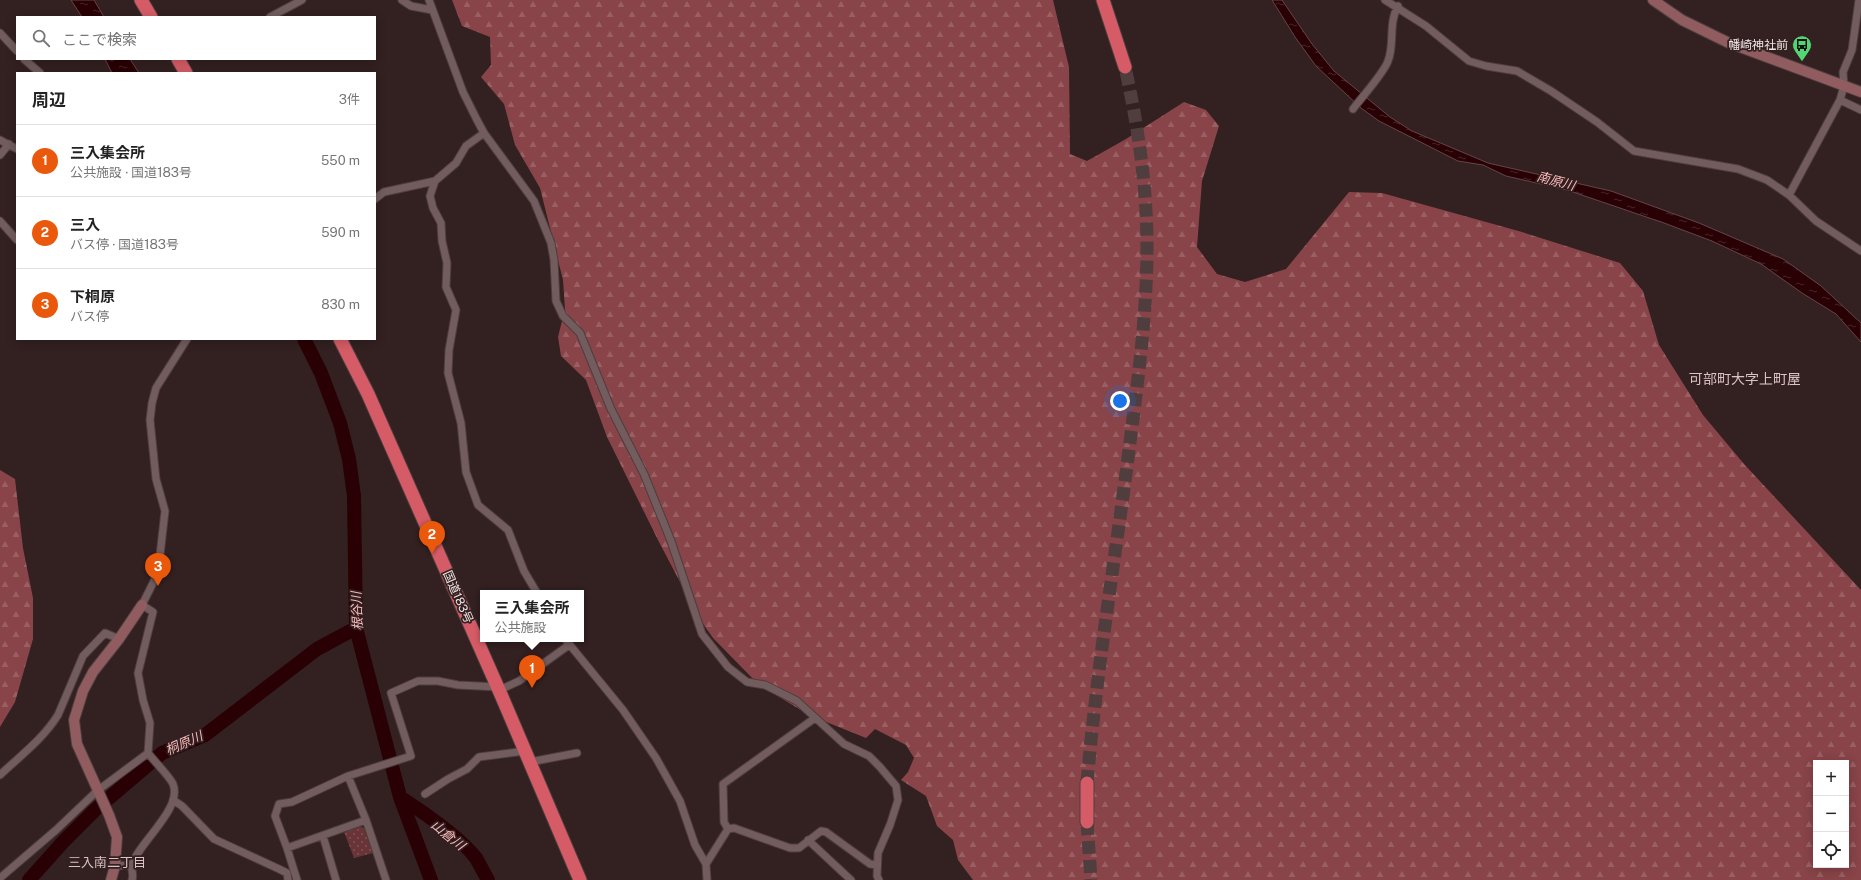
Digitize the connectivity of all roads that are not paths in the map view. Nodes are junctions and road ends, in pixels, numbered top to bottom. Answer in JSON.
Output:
{"nodes":[{"id":1,"x":141,"y":0,"type":"edge"},
{"id":2,"x":302,"y":0,"type":"edge"},
{"id":3,"x":402,"y":0,"type":"edge"},
{"id":4,"x":429,"y":0,"type":"edge"},
{"id":5,"x":1103,"y":0,"type":"edge"},
{"id":6,"x":1386,"y":0,"type":"edge"},
{"id":7,"x":1653,"y":0,"type":"edge"},
{"id":8,"x":1859,"y":0,"type":"edge"},
{"id":9,"x":1398,"y":6,"type":"junction"},
{"id":10,"x":432,"y":10,"type":"junction"},
{"id":11,"x":150,"y":16,"type":"edge"},
{"id":12,"x":272,"y":16,"type":"edge"},
{"id":13,"x":0,"y":33,"type":"edge"},
{"id":14,"x":16,"y":50,"type":"edge"},
{"id":15,"x":25,"y":60,"type":"edge"},
{"id":16,"x":179,"y":60,"type":"edge"},
{"id":17,"x":1125,"y":68,"type":"tunnel mouth"},
{"id":18,"x":39,"y":72,"type":"edge"},
{"id":19,"x":185,"y":72,"type":"edge"},
{"id":20,"x":1844,"y":86,"type":"junction"},
{"id":21,"x":1861,"y":92,"type":"edge"},
{"id":22,"x":1840,"y":100,"type":"junction"},
{"id":23,"x":1353,"y":109,"type":"dead end"},
{"id":24,"x":1861,"y":110,"type":"edge"},
{"id":25,"x":484,"y":133,"type":"junction"},
{"id":26,"x":0,"y":140,"type":"edge"},
{"id":27,"x":9,"y":144,"type":"junction"},
{"id":28,"x":16,"y":148,"type":"edge"},
{"id":29,"x":0,"y":154,"type":"edge"},
{"id":30,"x":435,"y":181,"type":"junction"},
{"id":31,"x":1789,"y":195,"type":"junction"},
{"id":32,"x":376,"y":198,"type":"edge"},
{"id":33,"x":0,"y":221,"type":"edge"},
{"id":34,"x":16,"y":239,"type":"edge"},
{"id":35,"x":1861,"y":251,"type":"edge"},
{"id":36,"x":186,"y":340,"type":"edge"},
{"id":37,"x":341,"y":340,"type":"edge"},
{"id":38,"x":535,"y":590,"type":"edge"},
{"id":39,"x":142,"y":605,"type":"junction"},
{"id":40,"x":119,"y":639,"type":"junction"},
{"id":41,"x":567,"y":642,"type":"edge"},
{"id":42,"x":498,"y":686,"type":"junction"},
{"id":43,"x":815,"y":718,"type":"junction"},
{"id":44,"x":577,"y":753,"type":"dead end"},
{"id":45,"x":149,"y":754,"type":"junction"},
{"id":46,"x":528,"y":757,"type":"junction"},
{"id":47,"x":0,"y":775,"type":"edge"},
{"id":48,"x":348,"y":776,"type":"junction"},
{"id":49,"x":1087,"y":783,"type":"tunnel mouth"},
{"id":50,"x":98,"y":793,"type":"junction"},
{"id":51,"x":425,"y":794,"type":"dead end"},
{"id":52,"x":173,"y":800,"type":"junction"},
{"id":53,"x":366,"y":820,"type":"junction"},
{"id":54,"x":1087,"y":822,"type":"tunnel mouth"},
{"id":55,"x":728,"y":829,"type":"junction"},
{"id":56,"x":322,"y":836,"type":"junction"},
{"id":57,"x":808,"y":840,"type":"junction"},
{"id":58,"x":287,"y":848,"type":"junction"},
{"id":59,"x":706,"y":864,"type":"junction"},
{"id":60,"x":132,"y":865,"type":"junction"},
{"id":61,"x":877,"y":865,"type":"junction"},
{"id":62,"x":115,"y":866,"type":"junction"},
{"id":63,"x":0,"y":878,"type":"edge"},
{"id":64,"x":110,"y":880,"type":"edge"},
{"id":65,"x":132,"y":880,"type":"edge"},
{"id":66,"x":288,"y":880,"type":"edge"},
{"id":67,"x":296,"y":880,"type":"edge"},
{"id":68,"x":336,"y":880,"type":"edge"},
{"id":69,"x":386,"y":880,"type":"edge"},
{"id":70,"x":580,"y":880,"type":"edge"},
{"id":71,"x":707,"y":880,"type":"edge"},
{"id":72,"x":851,"y":880,"type":"edge"},
{"id":73,"x":878,"y":880,"type":"edge"}],
"edges":[{"from":1,"to":11,"type":"highway"},
{"from":2,"to":12,"type":"street"},
{"from":3,"to":10,"type":"street"},
{"from":4,"to":10,"type":"street"},
{"from":5,"to":17,"type":"highway"},
{"from":6,"to":9,"type":"street"},
{"from":7,"to":20,"type":"street"},
{"from":8,"to":20,"type":"street"},
{"from":9,"to":23,"type":"street"},
{"from":9,"to":31,"type":"street"},
{"from":10,"to":25,"type":"street"},
{"from":13,"to":14,"type":"street"},
{"from":15,"to":18,"type":"street"},
{"from":16,"to":19,"type":"highway"},
{"from":20,"to":21,"type":"street"},
{"from":20,"to":22,"type":"street"},
{"from":22,"to":24,"type":"street"},
{"from":22,"to":31,"type":"street"},
{"from":25,"to":30,"type":"street"},
{"from":25,"to":43,"type":"street"},
{"from":26,"to":27,"type":"street"},
{"from":27,"to":28,"type":"street"},
{"from":27,"to":29,"type":"street"},
{"from":30,"to":32,"type":"street"},
{"from":30,"to":38,"type":"street"},
{"from":31,"to":35,"type":"street"},
{"from":33,"to":34,"type":"street"},
{"from":36,"to":39,"type":"street"},
{"from":37,"to":42,"type":"highway","name":"国道183号"},
{"from":39,"to":40,"type":"street"},
{"from":39,"to":45,"type":"street"},
{"from":40,"to":47,"type":"street"},
{"from":40,"to":50,"type":"street"},
{"from":41,"to":42,"type":"street"},
{"from":41,"to":59,"type":"street"},
{"from":42,"to":46,"type":"highway","name":"国道183号"},
{"from":42,"to":48,"type":"street"},
{"from":43,"to":55,"type":"street"},
{"from":43,"to":61,"type":"street"},
{"from":44,"to":46,"type":"street"},
{"from":45,"to":50,"type":"street"},
{"from":45,"to":52,"type":"street"},
{"from":46,"to":51,"type":"street"},
{"from":46,"to":70,"type":"highway","name":"国道183号"},
{"from":48,"to":53,"type":"street"},
{"from":48,"to":58,"type":"street"},
{"from":49,"to":54,"type":"highway"},
{"from":50,"to":62,"type":"street"},
{"from":50,"to":63,"type":"street"},
{"from":52,"to":60,"type":"street"},
{"from":52,"to":66,"type":"street"},
{"from":53,"to":56,"type":"street"},
{"from":53,"to":69,"type":"street"},
{"from":55,"to":57,"type":"street"},
{"from":55,"to":59,"type":"street"},
{"from":56,"to":58,"type":"street"},
{"from":56,"to":68,"type":"street"},
{"from":57,"to":61,"type":"street"},
{"from":57,"to":72,"type":"street"},
{"from":58,"to":67,"type":"street"},
{"from":59,"to":71,"type":"street"},
{"from":60,"to":62,"type":"street"},
{"from":60,"to":65,"type":"street"},
{"from":61,"to":73,"type":"street"},
{"from":62,"to":64,"type":"street"}]}
